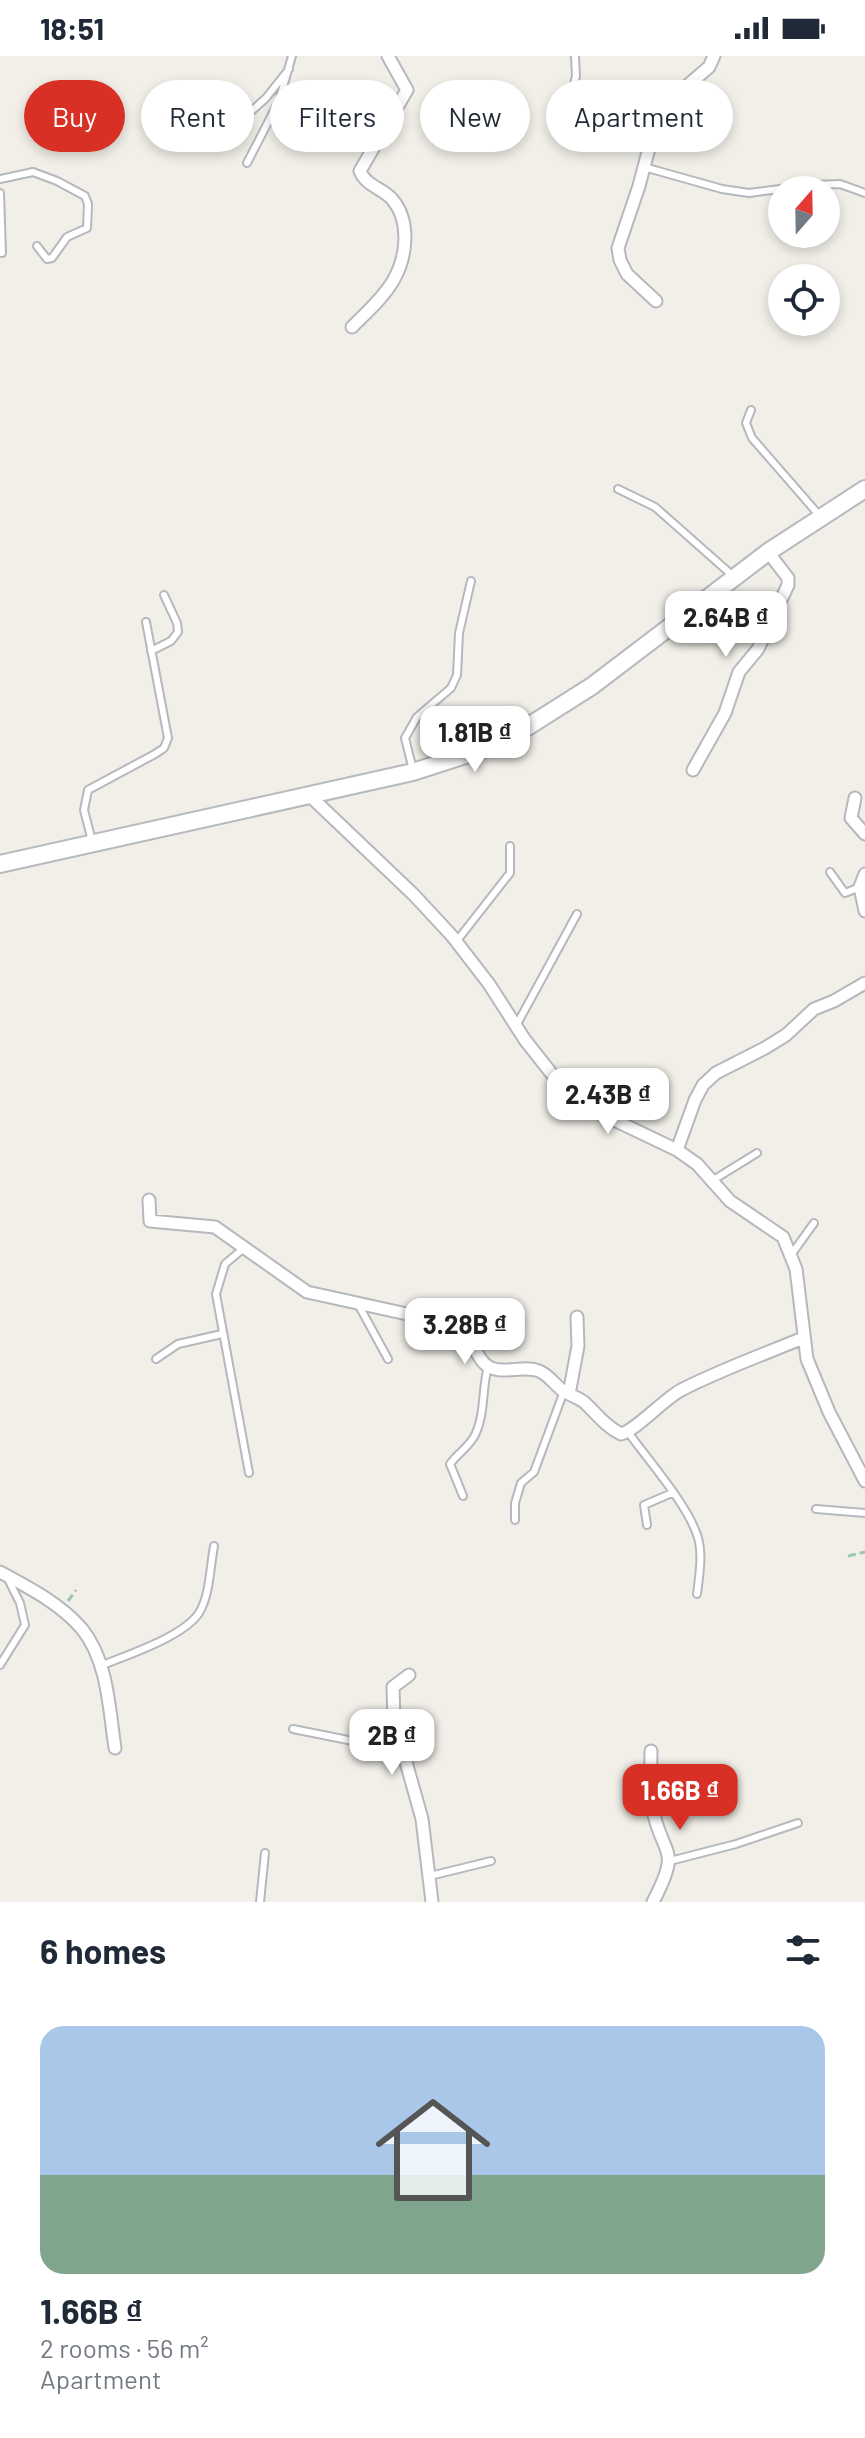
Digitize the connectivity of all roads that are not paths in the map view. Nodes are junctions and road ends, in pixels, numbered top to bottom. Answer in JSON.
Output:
{"nodes":[{"id":1,"x":292,"y":56,"type":"edge"},
{"id":2,"x":388,"y":56,"type":"edge"},
{"id":3,"x":575,"y":56,"type":"edge"},
{"id":4,"x":714,"y":56,"type":"edge"},
{"id":5,"x":291,"y":66,"type":"junction"},
{"id":6,"x":575,"y":80,"type":"edge"},
{"id":7,"x":254,"y":109,"type":"edge"},
{"id":8,"x":247,"y":163,"type":"dead end"},
{"id":9,"x":644,"y":167,"type":"junction"},
{"id":10,"x":0,"y":179,"type":"edge"},
{"id":11,"x":0,"y":193,"type":"edge"},
{"id":12,"x":865,"y":193,"type":"edge"},
{"id":13,"x":37,"y":246,"type":"dead end"},
{"id":14,"x":2,"y":253,"type":"dead end"},
{"id":15,"x":656,"y":301,"type":"dead end"},
{"id":16,"x":352,"y":327,"type":"dead end"},
{"id":17,"x":751,"y":410,"type":"dead end"},
{"id":18,"x":618,"y":489,"type":"dead end"},
{"id":19,"x":865,"y":489,"type":"edge"},
{"id":20,"x":821,"y":518,"type":"junction"},
{"id":21,"x":768,"y":552,"type":"junction"},
{"id":22,"x":734,"y":577,"type":"junction"},
{"id":23,"x":471,"y":581,"type":"dead end"},
{"id":24,"x":164,"y":595,"type":"dead end"},
{"id":25,"x":146,"y":622,"type":"dead end"},
{"id":26,"x":151,"y":651,"type":"junction"},
{"id":27,"x":693,"y":770,"type":"dead end"},
{"id":28,"x":413,"y":772,"type":"junction"},
{"id":29,"x":309,"y":795,"type":"junction"},
{"id":30,"x":855,"y":798,"type":"dead end"},
{"id":31,"x":865,"y":834,"type":"edge"},
{"id":32,"x":93,"y":844,"type":"junction"},
{"id":33,"x":510,"y":846,"type":"dead end"},
{"id":34,"x":0,"y":864,"type":"edge"},
{"id":35,"x":830,"y":872,"type":"dead end"},
{"id":36,"x":865,"y":874,"type":"edge"},
{"id":37,"x":860,"y":887,"type":"junction"},
{"id":38,"x":865,"y":911,"type":"edge"},
{"id":39,"x":577,"y":914,"type":"dead end"},
{"id":40,"x":456,"y":942,"type":"junction"},
{"id":41,"x":865,"y":983,"type":"edge"},
{"id":42,"x":516,"y":1026,"type":"junction"},
{"id":43,"x":677,"y":1150,"type":"junction"},
{"id":44,"x":757,"y":1153,"type":"dead end"},
{"id":45,"x":710,"y":1182,"type":"junction"},
{"id":46,"x":149,"y":1200,"type":"dead end"},
{"id":47,"x":814,"y":1223,"type":"dead end"},
{"id":48,"x":244,"y":1248,"type":"junction"},
{"id":49,"x":791,"y":1255,"type":"junction"},
{"id":50,"x":358,"y":1304,"type":"junction"},
{"id":51,"x":577,"y":1317,"type":"dead end"},
{"id":52,"x":222,"y":1334,"type":"junction"},
{"id":53,"x":803,"y":1338,"type":"junction"},
{"id":54,"x":156,"y":1359,"type":"dead end"},
{"id":55,"x":388,"y":1359,"type":"dead end"},
{"id":56,"x":488,"y":1366,"type":"junction"},
{"id":57,"x":566,"y":1392,"type":"junction"},
{"id":58,"x":628,"y":1432,"type":"junction"},
{"id":59,"x":249,"y":1473,"type":"dead end"},
{"id":60,"x":865,"y":1481,"type":"edge"},
{"id":61,"x":672,"y":1493,"type":"junction"},
{"id":62,"x":463,"y":1496,"type":"dead end"},
{"id":63,"x":816,"y":1509,"type":"dead end"},
{"id":64,"x":865,"y":1513,"type":"edge"},
{"id":65,"x":515,"y":1520,"type":"dead end"},
{"id":66,"x":647,"y":1525,"type":"dead end"},
{"id":67,"x":214,"y":1546,"type":"dead end"},
{"id":68,"x":3,"y":1574,"type":"edge"},
{"id":69,"x":697,"y":1594,"type":"dead end"},
{"id":70,"x":0,"y":1665,"type":"edge"},
{"id":71,"x":100,"y":1666,"type":"junction"},
{"id":72,"x":409,"y":1675,"type":"dead end"},
{"id":73,"x":293,"y":1729,"type":"dead end"},
{"id":74,"x":115,"y":1748,"type":"dead end"},
{"id":75,"x":403,"y":1751,"type":"junction"},
{"id":76,"x":651,"y":1751,"type":"dead end"},
{"id":77,"x":798,"y":1823,"type":"dead end"},
{"id":78,"x":265,"y":1853,"type":"dead end"},
{"id":79,"x":491,"y":1861,"type":"dead end"},
{"id":80,"x":670,"y":1861,"type":"junction"},
{"id":81,"x":430,"y":1876,"type":"junction"},
{"id":82,"x":260,"y":1902,"type":"edge"},
{"id":83,"x":432,"y":1902,"type":"edge"},
{"id":84,"x":653,"y":1902,"type":"edge"}],
"edges":[{"from":1,"to":5,"type":"lane"},
{"from":2,"to":16,"type":"street"},
{"from":3,"to":6,"type":"lane"},
{"from":4,"to":9,"type":"street"},
{"from":5,"to":7,"type":"lane"},
{"from":5,"to":8,"type":"lane"},
{"from":9,"to":12,"type":"lane"},
{"from":9,"to":15,"type":"street"},
{"from":10,"to":13,"type":"lane"},
{"from":11,"to":14,"type":"lane"},
{"from":17,"to":20,"type":"lane"},
{"from":18,"to":22,"type":"lane"},
{"from":19,"to":20,"type":"street"},
{"from":20,"to":21,"type":"street"},
{"from":21,"to":22,"type":"street"},
{"from":21,"to":27,"type":"street"},
{"from":22,"to":28,"type":"street"},
{"from":23,"to":28,"type":"lane"},
{"from":24,"to":26,"type":"lane"},
{"from":25,"to":26,"type":"lane"},
{"from":26,"to":32,"type":"lane"},
{"from":28,"to":29,"type":"street"},
{"from":29,"to":32,"type":"street"},
{"from":29,"to":40,"type":"street"},
{"from":30,"to":31,"type":"street"},
{"from":32,"to":34,"type":"street"},
{"from":33,"to":40,"type":"lane"},
{"from":35,"to":37,"type":"lane"},
{"from":36,"to":37,"type":"street"},
{"from":37,"to":38,"type":"street"},
{"from":39,"to":42,"type":"lane"},
{"from":40,"to":42,"type":"street"},
{"from":41,"to":43,"type":"street"},
{"from":42,"to":43,"type":"street"},
{"from":43,"to":45,"type":"street"},
{"from":44,"to":45,"type":"lane"},
{"from":45,"to":49,"type":"street"},
{"from":46,"to":48,"type":"street"},
{"from":47,"to":49,"type":"lane"},
{"from":48,"to":50,"type":"street"},
{"from":48,"to":52,"type":"lane"},
{"from":49,"to":53,"type":"street"},
{"from":50,"to":55,"type":"lane"},
{"from":50,"to":56,"type":"street"},
{"from":51,"to":57,"type":"street"},
{"from":52,"to":54,"type":"lane"},
{"from":52,"to":59,"type":"lane"},
{"from":53,"to":58,"type":"street"},
{"from":53,"to":60,"type":"street"},
{"from":56,"to":57,"type":"street"},
{"from":56,"to":62,"type":"lane"},
{"from":57,"to":58,"type":"street"},
{"from":57,"to":65,"type":"lane"},
{"from":58,"to":61,"type":"lane"},
{"from":61,"to":66,"type":"lane"},
{"from":61,"to":69,"type":"lane"},
{"from":63,"to":64,"type":"lane"},
{"from":67,"to":71,"type":"lane"},
{"from":68,"to":70,"type":"lane"},
{"from":68,"to":71,"type":"street"},
{"from":71,"to":74,"type":"street"},
{"from":72,"to":75,"type":"street"},
{"from":73,"to":75,"type":"lane"},
{"from":75,"to":81,"type":"street"},
{"from":76,"to":80,"type":"street"},
{"from":77,"to":80,"type":"lane"},
{"from":78,"to":82,"type":"lane"},
{"from":79,"to":81,"type":"lane"},
{"from":80,"to":84,"type":"street"},
{"from":81,"to":83,"type":"street"}]}
